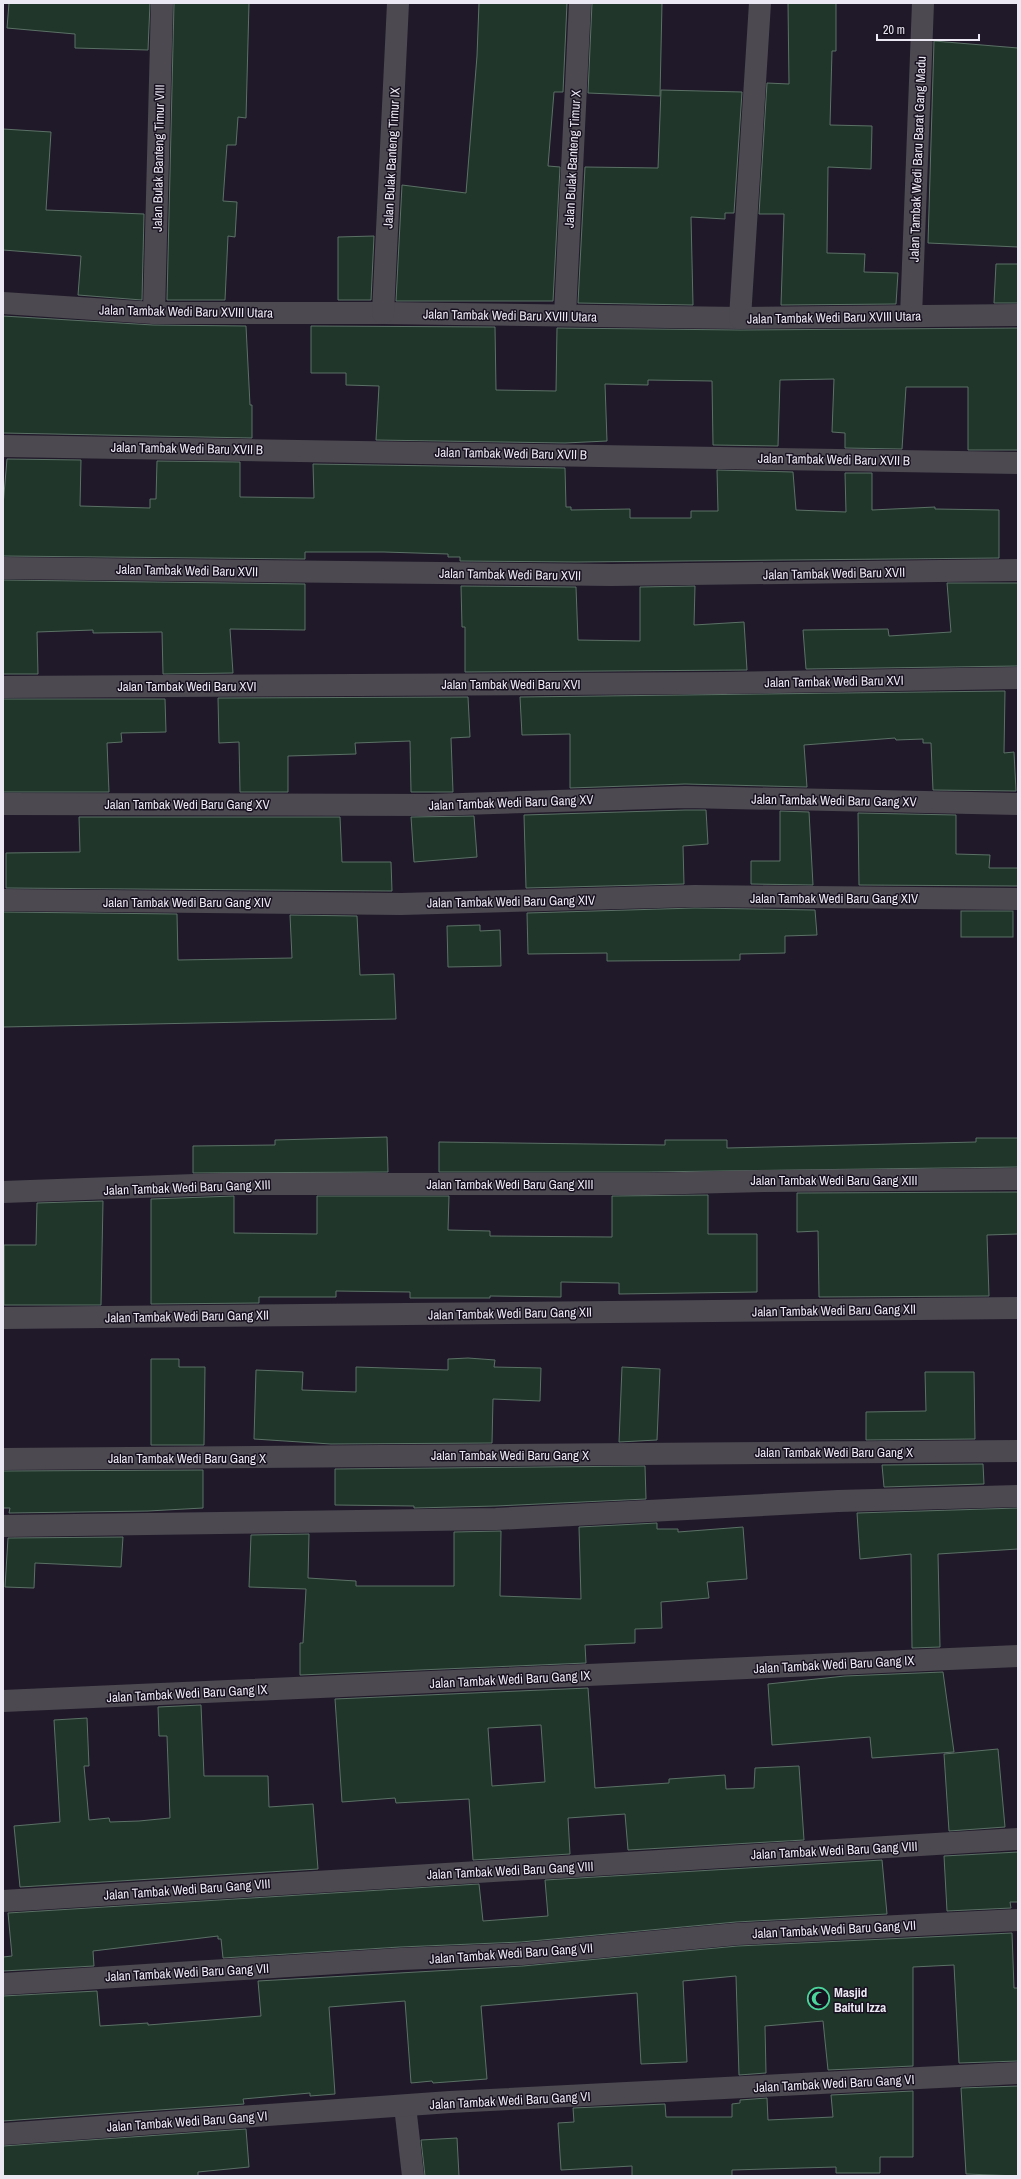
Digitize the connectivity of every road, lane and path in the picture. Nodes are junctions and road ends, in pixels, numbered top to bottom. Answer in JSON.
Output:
{"nodes":[{"id":1,"x":162,"y":3,"type":"edge"},
{"id":2,"x":398,"y":3,"type":"edge"},
{"id":3,"x":580,"y":3,"type":"edge"},
{"id":4,"x":760,"y":3,"type":"edge"},
{"id":5,"x":924,"y":3,"type":"edge"},
{"id":6,"x":3,"y":303,"type":"edge"},
{"id":7,"x":154,"y":313,"type":"junction"},
{"id":8,"x":383,"y":313,"type":"junction"},
{"id":9,"x":565,"y":315,"type":"junction"},
{"id":10,"x":1018,"y":315,"type":"edge"},
{"id":11,"x":911,"y":316,"type":"junction"},
{"id":12,"x":740,"y":318,"type":"junction"},
{"id":13,"x":3,"y":446,"type":"edge"},
{"id":14,"x":1018,"y":463,"type":"edge"},
{"id":15,"x":3,"y":568,"type":"edge"},
{"id":16,"x":1018,"y":570,"type":"edge"},
{"id":17,"x":1018,"y":678,"type":"edge"},
{"id":18,"x":3,"y":687,"type":"edge"},
{"id":19,"x":3,"y":804,"type":"edge"},
{"id":20,"x":1018,"y":804,"type":"edge"},
{"id":21,"x":1018,"y":899,"type":"edge"},
{"id":22,"x":3,"y":900,"type":"edge"},
{"id":23,"x":1018,"y":1179,"type":"edge"},
{"id":24,"x":3,"y":1192,"type":"edge"},
{"id":25,"x":1018,"y":1308,"type":"edge"},
{"id":26,"x":3,"y":1318,"type":"edge"},
{"id":27,"x":1018,"y":1451,"type":"edge"},
{"id":28,"x":3,"y":1460,"type":"edge"},
{"id":29,"x":1018,"y":1496,"type":"edge"},
{"id":30,"x":3,"y":1526,"type":"edge"},
{"id":31,"x":1018,"y":1656,"type":"edge"},
{"id":32,"x":3,"y":1701,"type":"edge"},
{"id":33,"x":1018,"y":1839,"type":"edge"},
{"id":34,"x":3,"y":1901,"type":"edge"},
{"id":35,"x":1018,"y":1920,"type":"edge"},
{"id":36,"x":3,"y":1984,"type":"edge"},
{"id":37,"x":1018,"y":2073,"type":"edge"},
{"id":38,"x":404,"y":2106,"type":"junction"},
{"id":39,"x":3,"y":2134,"type":"edge"},
{"id":40,"x":412,"y":2176,"type":"edge"}],
"edges":[{"from":1,"to":7,"type":"street","name":"Jalan Bulak Banteng Timur VIII"},
{"from":2,"to":8,"type":"street","name":"Jalan Bulak Banteng Timur IX"},
{"from":3,"to":9,"type":"street","name":"Jalan Bulak Banteng Timur X"},
{"from":4,"to":12,"type":"street"},
{"from":5,"to":11,"type":"street","name":"Jalan Tambak Wedi Baru Barat Gang Madu"},
{"from":6,"to":7,"type":"street","name":"Jalan Tambak Wedi Baru XVIII Utara"},
{"from":7,"to":8,"type":"street","name":"Jalan Tambak Wedi Baru XVIII Utara"},
{"from":8,"to":9,"type":"street","name":"Jalan Tambak Wedi Baru XVIII Utara"},
{"from":9,"to":12,"type":"street","name":"Jalan Tambak Wedi Baru XVIII Utara"},
{"from":10,"to":11,"type":"street","name":"Jalan Tambak Wedi Baru XVIII Utara"},
{"from":11,"to":12,"type":"street","name":"Jalan Tambak Wedi Baru XVIII Utara"},
{"from":13,"to":14,"type":"street","name":"Jalan Tambak Wedi Baru XVII B"},
{"from":15,"to":16,"type":"street","name":"Jalan Tambak Wedi Baru XVII"},
{"from":17,"to":18,"type":"street","name":"Jalan Tambak Wedi Baru XVI"},
{"from":19,"to":20,"type":"street","name":"Jalan Tambak Wedi Baru Gang XV"},
{"from":21,"to":22,"type":"street","name":"Jalan Tambak Wedi Baru Gang XIV"},
{"from":23,"to":24,"type":"street","name":"Jalan Tambak Wedi Baru Gang XIII"},
{"from":25,"to":26,"type":"street","name":"Jalan Tambak Wedi Baru Gang XII"},
{"from":27,"to":28,"type":"street","name":"Jalan Tambak Wedi Baru Gang X"},
{"from":29,"to":30,"type":"street"},
{"from":31,"to":32,"type":"street","name":"Jalan Tambak Wedi Baru Gang IX"},
{"from":33,"to":34,"type":"street","name":"Jalan Tambak Wedi Baru Gang VIII"},
{"from":35,"to":36,"type":"street","name":"Jalan Tambak Wedi Baru Gang VII"},
{"from":37,"to":38,"type":"street","name":"Jalan Tambak Wedi Baru Gang VI"},
{"from":38,"to":39,"type":"street","name":"Jalan Tambak Wedi Baru Gang VI"},
{"from":38,"to":40,"type":"street"}]}
